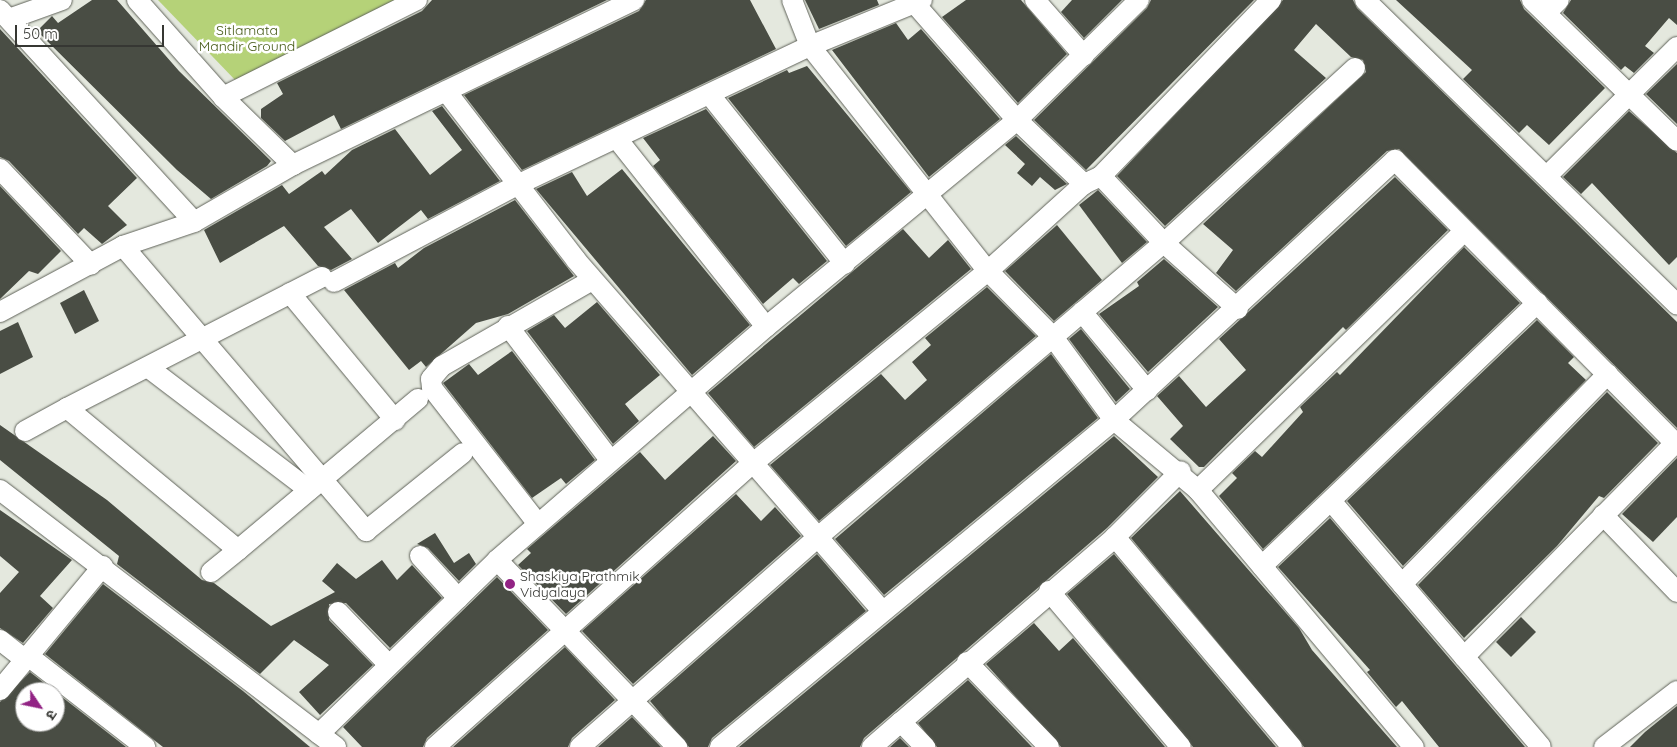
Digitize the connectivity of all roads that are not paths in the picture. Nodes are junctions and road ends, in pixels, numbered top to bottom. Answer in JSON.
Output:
{"nodes":[{"id":1,"x":62,"y":0,"type":"edge"},
{"id":2,"x":137,"y":0,"type":"edge"},
{"id":3,"x":417,"y":0,"type":"edge"},
{"id":4,"x":634,"y":0,"type":"edge"},
{"id":5,"x":792,"y":0,"type":"edge"},
{"id":6,"x":1034,"y":0,"type":"edge"},
{"id":7,"x":1139,"y":0,"type":"edge"},
{"id":8,"x":1271,"y":0,"type":"edge"},
{"id":9,"x":1365,"y":0,"type":"edge"},
{"id":10,"x":918,"y":2,"type":"edge"},
{"id":11,"x":1546,"y":4,"type":"edge"},
{"id":12,"x":4,"y":15,"type":"edge"},
{"id":13,"x":810,"y":46,"type":"junction"},
{"id":14,"x":1677,"y":47,"type":"edge"},
{"id":15,"x":1084,"y":56,"type":"junction"},
{"id":16,"x":1355,"y":68,"type":"dead end"},
{"id":17,"x":446,"y":91,"type":"junction"},
{"id":18,"x":710,"y":95,"type":"junction"},
{"id":19,"x":1628,"y":95,"type":"junction"},
{"id":20,"x":223,"y":97,"type":"junction"},
{"id":21,"x":1016,"y":120,"type":"junction"},
{"id":22,"x":618,"y":140,"type":"junction"},
{"id":23,"x":1677,"y":141,"type":"edge"},
{"id":24,"x":293,"y":165,"type":"junction"},
{"id":25,"x":0,"y":169,"type":"edge"},
{"id":26,"x":1547,"y":176,"type":"junction"},
{"id":27,"x":1093,"y":180,"type":"junction"},
{"id":28,"x":517,"y":184,"type":"junction"},
{"id":29,"x":928,"y":195,"type":"junction"},
{"id":30,"x":194,"y":222,"type":"junction"},
{"id":31,"x":1463,"y":232,"type":"junction"},
{"id":32,"x":1164,"y":243,"type":"junction"},
{"id":33,"x":123,"y":246,"type":"junction"},
{"id":34,"x":844,"y":264,"type":"junction"},
{"id":35,"x":91,"y":265,"type":"junction"},
{"id":36,"x":988,"y":271,"type":"junction"},
{"id":37,"x":592,"y":280,"type":"junction"},
{"id":38,"x":290,"y":293,"type":"junction"},
{"id":39,"x":1537,"y":303,"type":"junction"},
{"id":40,"x":1677,"y":304,"type":"edge"},
{"id":41,"x":1238,"y":309,"type":"junction"},
{"id":42,"x":0,"y":312,"type":"edge"},
{"id":43,"x":1082,"y":312,"type":"junction"},
{"id":44,"x":508,"y":326,"type":"junction"},
{"id":45,"x":766,"y":327,"type":"junction"},
{"id":46,"x":1052,"y":337,"type":"junction"},
{"id":47,"x":203,"y":339,"type":"junction"},
{"id":48,"x":149,"y":368,"type":"junction"},
{"id":49,"x":1608,"y":374,"type":"junction"},
{"id":50,"x":1147,"y":390,"type":"junction"},
{"id":51,"x":689,"y":394,"type":"junction"},
{"id":52,"x":418,"y":399,"type":"dead end"},
{"id":53,"x":68,"y":408,"type":"junction"},
{"id":54,"x":395,"y":420,"type":"junction"},
{"id":55,"x":1114,"y":420,"type":"junction"},
{"id":56,"x":25,"y":431,"type":"dead end"},
{"id":57,"x":1676,"y":444,"type":"edge"},
{"id":58,"x":463,"y":453,"type":"dead end"},
{"id":59,"x":610,"y":460,"type":"junction"},
{"id":60,"x":752,"y":464,"type":"junction"},
{"id":61,"x":1181,"y":472,"type":"junction"},
{"id":62,"x":316,"y":485,"type":"junction"},
{"id":63,"x":0,"y":490,"type":"edge"},
{"id":64,"x":1198,"y":490,"type":"junction"},
{"id":65,"x":1331,"y":501,"type":"junction"},
{"id":66,"x":1603,"y":514,"type":"junction"},
{"id":67,"x":538,"y":524,"type":"junction"},
{"id":68,"x":818,"y":537,"type":"junction"},
{"id":69,"x":1115,"y":537,"type":"junction"},
{"id":70,"x":238,"y":550,"type":"junction"},
{"id":71,"x":420,"y":556,"type":"dead end"},
{"id":72,"x":497,"y":560,"type":"junction"},
{"id":73,"x":103,"y":566,"type":"junction"},
{"id":74,"x":1262,"y":566,"type":"junction"},
{"id":75,"x":211,"y":572,"type":"dead end"},
{"id":76,"x":1402,"y":584,"type":"junction"},
{"id":77,"x":1049,"y":591,"type":"junction"},
{"id":78,"x":1677,"y":592,"type":"edge"},
{"id":79,"x":458,"y":598,"type":"junction"},
{"id":80,"x":882,"y":611,"type":"junction"},
{"id":81,"x":338,"y":612,"type":"dead end"},
{"id":82,"x":563,"y":628,"type":"junction"},
{"id":83,"x":0,"y":640,"type":"edge"},
{"id":84,"x":26,"y":657,"type":"junction"},
{"id":85,"x":1464,"y":658,"type":"junction"},
{"id":86,"x":967,"y":662,"type":"junction"},
{"id":87,"x":388,"y":663,"type":"junction"},
{"id":88,"x":0,"y":690,"type":"edge"},
{"id":89,"x":1677,"y":690,"type":"edge"},
{"id":90,"x":632,"y":700,"type":"junction"},
{"id":91,"x":901,"y":722,"type":"junction"},
{"id":92,"x":319,"y":734,"type":"junction"},
{"id":93,"x":145,"y":747,"type":"edge"},
{"id":94,"x":336,"y":747,"type":"edge"},
{"id":95,"x":434,"y":747,"type":"edge"},
{"id":96,"x":580,"y":747,"type":"edge"},
{"id":97,"x":677,"y":747,"type":"edge"},
{"id":98,"x":720,"y":747,"type":"edge"},
{"id":99,"x":872,"y":747,"type":"edge"},
{"id":100,"x":925,"y":747,"type":"edge"},
{"id":101,"x":1049,"y":747,"type":"edge"},
{"id":102,"x":1181,"y":747,"type":"edge"},
{"id":103,"x":1292,"y":747,"type":"edge"},
{"id":104,"x":1414,"y":747,"type":"edge"},
{"id":105,"x":1541,"y":747,"type":"edge"},
{"id":106,"x":1604,"y":747,"type":"edge"}],
"edges":[{"from":1,"to":12,"type":"street"},
{"from":2,"to":20,"type":"street"},
{"from":3,"to":20,"type":"street"},
{"from":4,"to":17,"type":"street"},
{"from":5,"to":13,"type":"street"},
{"from":6,"to":15,"type":"street"},
{"from":7,"to":15,"type":"street"},
{"from":8,"to":27,"type":"street"},
{"from":9,"to":26,"type":"street"},
{"from":10,"to":13,"type":"street"},
{"from":10,"to":21,"type":"street"},
{"from":11,"to":19,"type":"street"},
{"from":12,"to":30,"type":"street"},
{"from":13,"to":18,"type":"street"},
{"from":13,"to":29,"type":"street"},
{"from":14,"to":19,"type":"street"},
{"from":15,"to":21,"type":"street"},
{"from":16,"to":32,"type":"street"},
{"from":17,"to":24,"type":"street"},
{"from":17,"to":28,"type":"street"},
{"from":18,"to":22,"type":"street"},
{"from":18,"to":34,"type":"street"},
{"from":19,"to":23,"type":"street"},
{"from":19,"to":26,"type":"street"},
{"from":20,"to":24,"type":"street"},
{"from":21,"to":27,"type":"street"},
{"from":21,"to":29,"type":"street"},
{"from":22,"to":28,"type":"street"},
{"from":22,"to":45,"type":"street"},
{"from":24,"to":30,"type":"street"},
{"from":25,"to":35,"type":"street"},
{"from":26,"to":40,"type":"street"},
{"from":27,"to":32,"type":"street"},
{"from":27,"to":36,"type":"street"},
{"from":28,"to":37,"type":"street"},
{"from":28,"to":38,"type":"street"},
{"from":29,"to":34,"type":"street"},
{"from":29,"to":36,"type":"street"},
{"from":30,"to":33,"type":"street"},
{"from":31,"to":39,"type":"street"},
{"from":31,"to":41,"type":"street"},
{"from":31,"to":64,"type":"street"},
{"from":32,"to":41,"type":"street"},
{"from":32,"to":43,"type":"street"},
{"from":33,"to":35,"type":"street"},
{"from":33,"to":47,"type":"street"},
{"from":34,"to":45,"type":"street"},
{"from":35,"to":42,"type":"street"},
{"from":36,"to":46,"type":"street"},
{"from":36,"to":60,"type":"street"},
{"from":37,"to":44,"type":"street"},
{"from":37,"to":51,"type":"street"},
{"from":38,"to":47,"type":"street"},
{"from":38,"to":54,"type":"street"},
{"from":39,"to":49,"type":"street"},
{"from":39,"to":65,"type":"street"},
{"from":41,"to":50,"type":"street"},
{"from":43,"to":46,"type":"street"},
{"from":43,"to":50,"type":"street"},
{"from":44,"to":59,"type":"street"},
{"from":44,"to":67,"type":"street"},
{"from":45,"to":51,"type":"street"},
{"from":46,"to":55,"type":"street"},
{"from":46,"to":68,"type":"street"},
{"from":47,"to":48,"type":"street"},
{"from":47,"to":62,"type":"street"},
{"from":48,"to":53,"type":"street"},
{"from":48,"to":62,"type":"street"},
{"from":49,"to":57,"type":"street"},
{"from":49,"to":76,"type":"street"},
{"from":50,"to":55,"type":"street"},
{"from":51,"to":59,"type":"street"},
{"from":51,"to":60,"type":"street"},
{"from":52,"to":54,"type":"street"},
{"from":53,"to":56,"type":"street"},
{"from":53,"to":70,"type":"street"},
{"from":54,"to":62,"type":"street"},
{"from":55,"to":61,"type":"street"},
{"from":55,"to":80,"type":"street"},
{"from":57,"to":66,"type":"street"},
{"from":58,"to":62,"type":"street"},
{"from":59,"to":67,"type":"street"},
{"from":60,"to":68,"type":"street"},
{"from":60,"to":82,"type":"street"},
{"from":61,"to":64,"type":"street"},
{"from":61,"to":69,"type":"street"},
{"from":62,"to":70,"type":"street"},
{"from":63,"to":73,"type":"street"},
{"from":64,"to":74,"type":"street"},
{"from":65,"to":74,"type":"street"},
{"from":65,"to":76,"type":"street"},
{"from":66,"to":78,"type":"street"},
{"from":66,"to":85,"type":"street"},
{"from":67,"to":72,"type":"street"},
{"from":68,"to":80,"type":"street"},
{"from":68,"to":90,"type":"street"},
{"from":69,"to":77,"type":"street"},
{"from":69,"to":103,"type":"street"},
{"from":70,"to":75,"type":"street"},
{"from":71,"to":79,"type":"street"},
{"from":72,"to":79,"type":"street"},
{"from":72,"to":82,"type":"street"},
{"from":73,"to":84,"type":"street"},
{"from":73,"to":92,"type":"street"},
{"from":74,"to":104,"type":"street"},
{"from":76,"to":85,"type":"street"},
{"from":77,"to":86,"type":"street"},
{"from":77,"to":102,"type":"street"},
{"from":79,"to":87,"type":"street"},
{"from":80,"to":98,"type":"street"},
{"from":81,"to":87,"type":"street"},
{"from":82,"to":90,"type":"street"},
{"from":82,"to":95,"type":"street"},
{"from":83,"to":84,"type":"street"},
{"from":84,"to":88,"type":"street"},
{"from":84,"to":93,"type":"street"},
{"from":85,"to":105,"type":"street"},
{"from":86,"to":91,"type":"street"},
{"from":86,"to":101,"type":"street"},
{"from":87,"to":92,"type":"street"},
{"from":89,"to":106,"type":"street"},
{"from":90,"to":96,"type":"street"},
{"from":90,"to":97,"type":"street"},
{"from":91,"to":99,"type":"street"},
{"from":91,"to":100,"type":"street"},
{"from":92,"to":94,"type":"street"}]}
